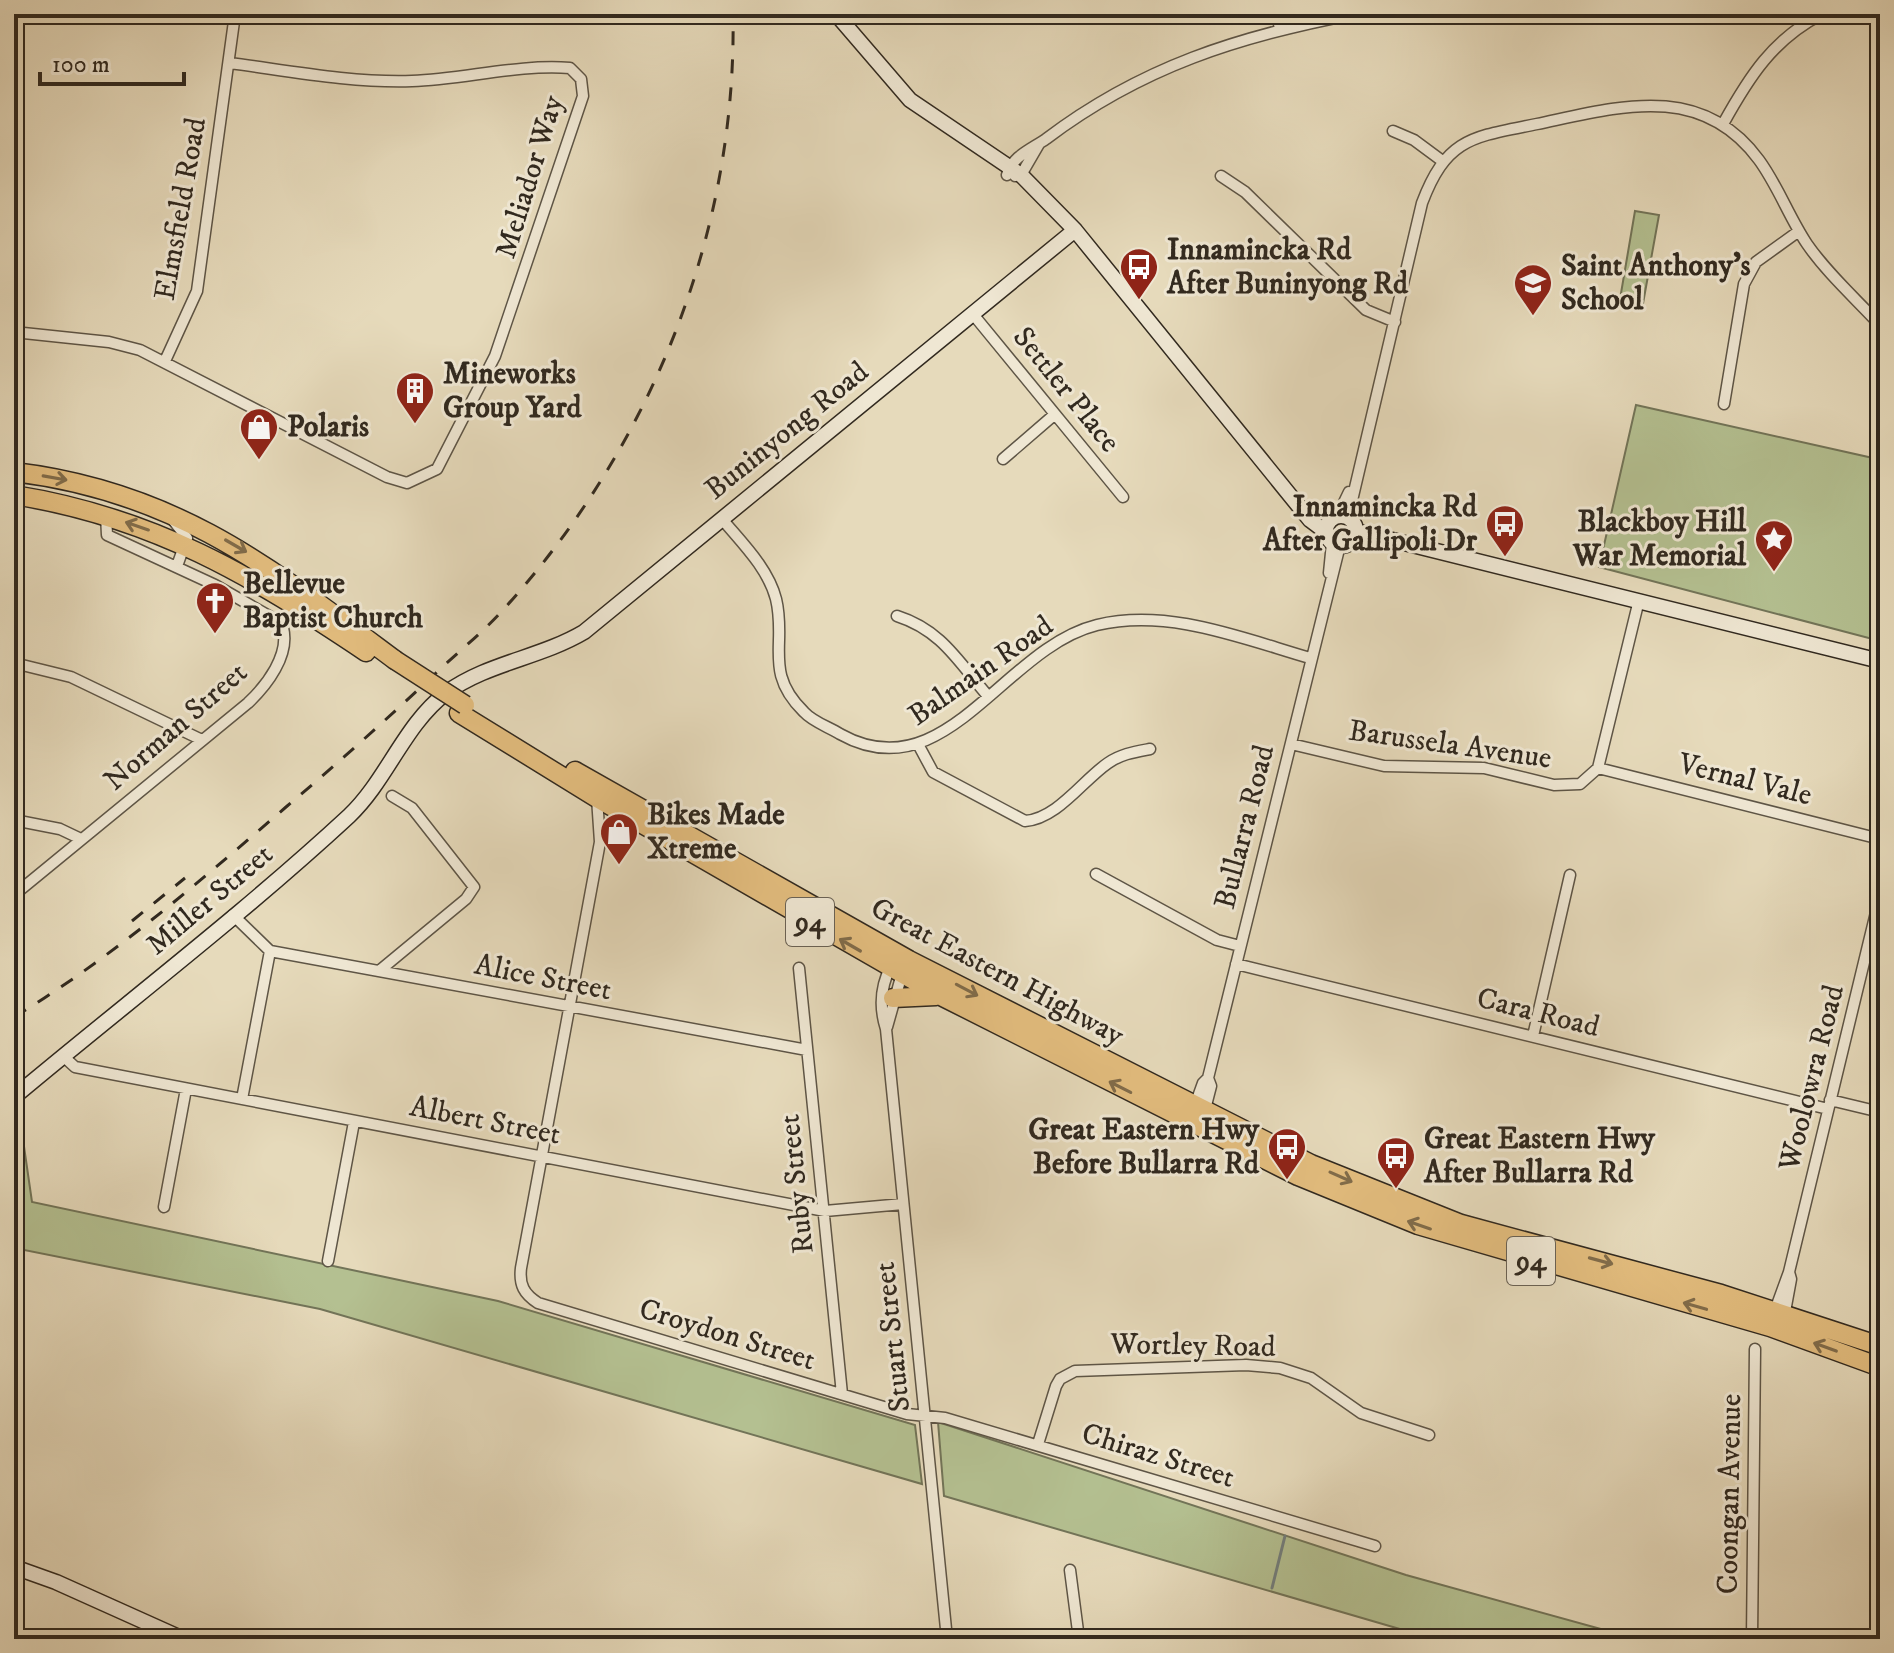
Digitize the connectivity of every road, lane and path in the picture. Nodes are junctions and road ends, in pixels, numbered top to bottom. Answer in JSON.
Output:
{"nodes":[{"id":1,"x":235,"y":14,"type":"edge"},
{"id":2,"x":836,"y":14,"type":"edge"},
{"id":3,"x":1277,"y":14,"type":"edge"},
{"id":4,"x":1355,"y":14,"type":"edge"},
{"id":5,"x":1822,"y":14,"type":"edge"},
{"id":6,"x":1280,"y":29,"type":"junction"},
{"id":7,"x":230,"y":63,"type":"junction"},
{"id":8,"x":1723,"y":124,"type":"junction"},
{"id":9,"x":1393,"y":131,"type":"dead end"},
{"id":10,"x":1441,"y":160,"type":"junction"},
{"id":11,"x":1012,"y":174,"type":"junction"},
{"id":12,"x":1221,"y":176,"type":"dead end"},
{"id":13,"x":1072,"y":227,"type":"junction"},
{"id":14,"x":1799,"y":231,"type":"junction"},
{"id":15,"x":972,"y":313,"type":"junction"},
{"id":16,"x":1395,"y":322,"type":"junction"},
{"id":17,"x":1880,"y":325,"type":"edge"},
{"id":18,"x":14,"y":332,"type":"edge"},
{"id":19,"x":165,"y":361,"type":"junction"},
{"id":20,"x":1724,"y":404,"type":"dead end"},
{"id":21,"x":1054,"y":415,"type":"junction"},
{"id":22,"x":1003,"y":459,"type":"dead end"},
{"id":23,"x":14,"y":472,"type":"edge"},
{"id":24,"x":14,"y":495,"type":"edge"},
{"id":25,"x":1123,"y":497,"type":"dead end"},
{"id":26,"x":166,"y":512,"type":"junction"},
{"id":27,"x":106,"y":515,"type":"junction"},
{"id":28,"x":722,"y":519,"type":"junction"},
{"id":29,"x":1341,"y":531,"type":"junction"},
{"id":30,"x":187,"y":545,"type":"junction"},
{"id":31,"x":177,"y":566,"type":"junction"},
{"id":32,"x":1639,"y":600,"type":"junction"},
{"id":33,"x":897,"y":616,"type":"dead end"},
{"id":34,"x":1310,"y":658,"type":"junction"},
{"id":35,"x":1880,"y":658,"type":"edge"},
{"id":36,"x":14,"y":663,"type":"edge"},
{"id":37,"x":392,"y":664,"type":"junction"},
{"id":38,"x":987,"y":695,"type":"junction"},
{"id":39,"x":462,"y":709,"type":"junction"},
{"id":40,"x":417,"y":722,"type":"joint"},
{"id":41,"x":202,"y":740,"type":"junction"},
{"id":42,"x":1291,"y":744,"type":"junction"},
{"id":43,"x":919,"y":746,"type":"junction"},
{"id":44,"x":1150,"y":749,"type":"dead end"},
{"id":45,"x":1598,"y":768,"type":"junction"},
{"id":46,"x":392,"y":796,"type":"dead end"},
{"id":47,"x":597,"y":798,"type":"junction"},
{"id":48,"x":14,"y":820,"type":"edge"},
{"id":49,"x":642,"y":825,"type":"junction"},
{"id":50,"x":81,"y":839,"type":"junction"},
{"id":51,"x":1880,"y":839,"type":"edge"},
{"id":52,"x":600,"y":842,"type":"junction"},
{"id":53,"x":1096,"y":874,"type":"dead end"},
{"id":54,"x":1570,"y":875,"type":"dead end"},
{"id":55,"x":14,"y":895,"type":"edge"},
{"id":56,"x":1880,"y":896,"type":"edge"},
{"id":57,"x":233,"y":915,"type":"junction"},
{"id":58,"x":1240,"y":946,"type":"junction"},
{"id":59,"x":270,"y":951,"type":"junction"},
{"id":60,"x":1867,"y":955,"type":"junction"},
{"id":61,"x":1880,"y":958,"type":"edge"},
{"id":62,"x":899,"y":964,"type":"junction"},
{"id":63,"x":1236,"y":964,"type":"junction"},
{"id":64,"x":799,"y":968,"type":"dead end"},
{"id":65,"x":379,"y":971,"type":"junction"},
{"id":66,"x":943,"y":997,"type":"junction"},
{"id":67,"x":893,"y":998,"type":"junction"},
{"id":68,"x":569,"y":1008,"type":"junction"},
{"id":69,"x":886,"y":1029,"type":"junction"},
{"id":70,"x":1533,"y":1036,"type":"junction"},
{"id":71,"x":807,"y":1050,"type":"junction"},
{"id":72,"x":63,"y":1056,"type":"junction"},
{"id":73,"x":186,"y":1089,"type":"junction"},
{"id":74,"x":14,"y":1097,"type":"edge"},
{"id":75,"x":242,"y":1099,"type":"junction"},
{"id":76,"x":1829,"y":1104,"type":"junction"},
{"id":77,"x":1880,"y":1112,"type":"edge"},
{"id":78,"x":1197,"y":1117,"type":"junction"},
{"id":79,"x":354,"y":1122,"type":"junction"},
{"id":80,"x":541,"y":1156,"type":"junction"},
{"id":81,"x":903,"y":1204,"type":"junction"},
{"id":82,"x":164,"y":1207,"type":"dead end"},
{"id":83,"x":825,"y":1211,"type":"junction"},
{"id":84,"x":328,"y":1261,"type":"dead end"},
{"id":85,"x":1778,"y":1320,"type":"junction"},
{"id":86,"x":1880,"y":1346,"type":"edge"},
{"id":87,"x":1755,"y":1349,"type":"dead end"},
{"id":88,"x":1880,"y":1367,"type":"edge"},
{"id":89,"x":842,"y":1394,"type":"junction"},
{"id":90,"x":926,"y":1417,"type":"junction"},
{"id":91,"x":1429,"y":1435,"type":"dead end"},
{"id":92,"x":1038,"y":1444,"type":"junction"},
{"id":93,"x":1375,"y":1546,"type":"dead end"},
{"id":94,"x":1070,"y":1570,"type":"dead end"},
{"id":95,"x":16,"y":1575,"type":"edge"},
{"id":96,"x":183,"y":1639,"type":"edge"},
{"id":97,"x":947,"y":1639,"type":"edge"},
{"id":98,"x":1079,"y":1639,"type":"edge"},
{"id":99,"x":1146,"y":1639,"type":"edge"},
{"id":100,"x":1181,"y":1639,"type":"edge"},
{"id":101,"x":1752,"y":1639,"type":"edge"}],
"edges":[{"from":1,"to":7,"type":"street","name":"Elmsfield Road"},
{"from":2,"to":11,"type":"main road"},
{"from":3,"to":6,"type":"street"},
{"from":4,"to":6,"type":"street"},
{"from":5,"to":8,"type":"street"},
{"from":6,"to":11,"type":"street"},
{"from":7,"to":19,"type":"street","name":"Elmsfield Road"},
{"from":7,"to":19,"type":"street","name":"Meliador Way"},
{"from":8,"to":10,"type":"street"},
{"from":8,"to":14,"type":"street"},
{"from":9,"to":10,"type":"street"},
{"from":10,"to":16,"type":"street"},
{"from":11,"to":13,"type":"main road"},
{"from":12,"to":16,"type":"street"},
{"from":13,"to":15,"type":"main road","name":"Buninyong Road"},
{"from":13,"to":29,"type":"main road"},
{"from":14,"to":17,"type":"street"},
{"from":14,"to":20,"type":"street"},
{"from":15,"to":21,"type":"street","name":"Settler Place"},
{"from":15,"to":28,"type":"main road","name":"Buninyong Road"},
{"from":16,"to":29,"type":"street"},
{"from":18,"to":19,"type":"street"},
{"from":21,"to":22,"type":"street"},
{"from":21,"to":25,"type":"street","name":"Settler Place"},
{"from":23,"to":26,"type":"highway","name":"Great Eastern Highway","number":"94","one_way":true},
{"from":24,"to":27,"type":"highway","name":"Great Eastern Highway","number":"94"},
{"from":26,"to":30,"type":"street"},
{"from":26,"to":37,"type":"highway","name":"Great Eastern Highway","number":"94","one_way":true},
{"from":30,"to":27,"type":"highway","name":"Great Eastern Highway","number":"94","one_way":true},
{"from":27,"to":31,"type":"street","name":"Norman Street"},
{"from":28,"to":40,"type":"main road","name":"Buninyong Road"},
{"from":28,"to":43,"type":"street","name":"Balmain Road"},
{"from":29,"to":32,"type":"main road"},
{"from":29,"to":34,"type":"street","name":"Bullarra Road"},
{"from":30,"to":31,"type":"street"},
{"from":30,"to":37,"type":"highway","name":"Great Eastern Highway","number":"94"},
{"from":31,"to":41,"type":"street","name":"Norman Street"},
{"from":32,"to":35,"type":"main road"},
{"from":32,"to":45,"type":"street"},
{"from":33,"to":38,"type":"street"},
{"from":34,"to":38,"type":"street","name":"Balmain Road"},
{"from":34,"to":42,"type":"street","name":"Bullarra Road"},
{"from":36,"to":41,"type":"street"},
{"from":37,"to":39,"type":"highway","name":"Great Eastern Highway","number":"94","bridge":true},
{"from":38,"to":43,"type":"street","name":"Balmain Road"},
{"from":39,"to":47,"type":"highway","name":"Great Eastern Highway","number":"94"},
{"from":39,"to":62,"type":"highway","name":"Great Eastern Highway","number":"94"},
{"from":40,"to":57,"type":"main road","name":"Miller Street"},
{"from":41,"to":50,"type":"street","name":"Norman Street"},
{"from":42,"to":45,"type":"street","name":"Barussela Avenue"},
{"from":42,"to":58,"type":"street","name":"Bullarra Road"},
{"from":43,"to":44,"type":"street"},
{"from":45,"to":51,"type":"street","name":"Vernal Vale"},
{"from":46,"to":65,"type":"street"},
{"from":47,"to":49,"type":"highway","name":"Great Eastern Highway","number":"94"},
{"from":47,"to":52,"type":"street"},
{"from":48,"to":50,"type":"street"},
{"from":49,"to":52,"type":"street"},
{"from":62,"to":49,"type":"highway","name":"Great Eastern Highway","number":"94","one_way":true},
{"from":50,"to":55,"type":"street","name":"Norman Street"},
{"from":52,"to":68,"type":"street"},
{"from":53,"to":58,"type":"street"},
{"from":54,"to":70,"type":"street"},
{"from":56,"to":60,"type":"street","name":"Woolowra Road"},
{"from":57,"to":59,"type":"street"},
{"from":57,"to":72,"type":"main road","name":"Miller Street"},
{"from":58,"to":63,"type":"street","name":"Bullarra Road"},
{"from":59,"to":65,"type":"street","name":"Alice Street"},
{"from":59,"to":75,"type":"street"},
{"from":60,"to":61,"type":"street"},
{"from":60,"to":76,"type":"street","name":"Woolowra Road"},
{"from":62,"to":66,"type":"highway","name":"Great Eastern Highway","number":"94"},
{"from":62,"to":67,"type":"street","name":"Stuart Street"},
{"from":62,"to":69,"type":"street","name":"Stuart Street"},
{"from":62,"to":78,"type":"highway","name":"Great Eastern Highway","number":"94","one_way":true},
{"from":63,"to":70,"type":"street","name":"Cara Road"},
{"from":63,"to":78,"type":"street","name":"Bullarra Road"},
{"from":64,"to":71,"type":"street","name":"Ruby Street"},
{"from":65,"to":68,"type":"street","name":"Alice Street"},
{"from":66,"to":67,"type":"highway"},
{"from":78,"to":66,"type":"highway","name":"Great Eastern Highway","number":"94","one_way":true},
{"from":67,"to":69,"type":"street","name":"Stuart Street"},
{"from":68,"to":71,"type":"street","name":"Alice Street"},
{"from":68,"to":80,"type":"street"},
{"from":69,"to":81,"type":"street","name":"Stuart Street"},
{"from":70,"to":76,"type":"street","name":"Cara Road"},
{"from":71,"to":83,"type":"street","name":"Ruby Street"},
{"from":72,"to":73,"type":"street","name":"Albert Street"},
{"from":72,"to":74,"type":"main road","name":"Miller Street"},
{"from":73,"to":75,"type":"street","name":"Albert Street"},
{"from":73,"to":82,"type":"street"},
{"from":75,"to":79,"type":"street","name":"Albert Street"},
{"from":76,"to":77,"type":"street","name":"Cara Road"},
{"from":76,"to":85,"type":"street","name":"Woolowra Road"},
{"from":78,"to":85,"type":"highway","name":"Great Eastern Highway","number":"94"},
{"from":79,"to":80,"type":"street","name":"Albert Street"},
{"from":79,"to":84,"type":"street"},
{"from":80,"to":83,"type":"street","name":"Albert Street"},
{"from":80,"to":89,"type":"street","name":"Croydon Street"},
{"from":81,"to":83,"type":"street","name":"Albert Street"},
{"from":81,"to":90,"type":"street","name":"Stuart Street"},
{"from":83,"to":89,"type":"street","name":"Ruby Street"},
{"from":85,"to":86,"type":"highway","name":"Great Eastern Highway","number":"94"},
{"from":88,"to":85,"type":"highway","name":"Great Eastern Highway","number":"94","one_way":true},
{"from":87,"to":101,"type":"street","name":"Coongan Avenue"},
{"from":89,"to":90,"type":"street","name":"Croydon Street"},
{"from":90,"to":92,"type":"street","name":"Chiraz Street"},
{"from":90,"to":97,"type":"street","name":"Stuart Street"},
{"from":91,"to":92,"type":"street","name":"Wortley Road"},
{"from":92,"to":93,"type":"street","name":"Chiraz Street"},
{"from":94,"to":98,"type":"street"},
{"from":95,"to":96,"type":"main road"},
{"from":99,"to":100,"type":"street"}]}
